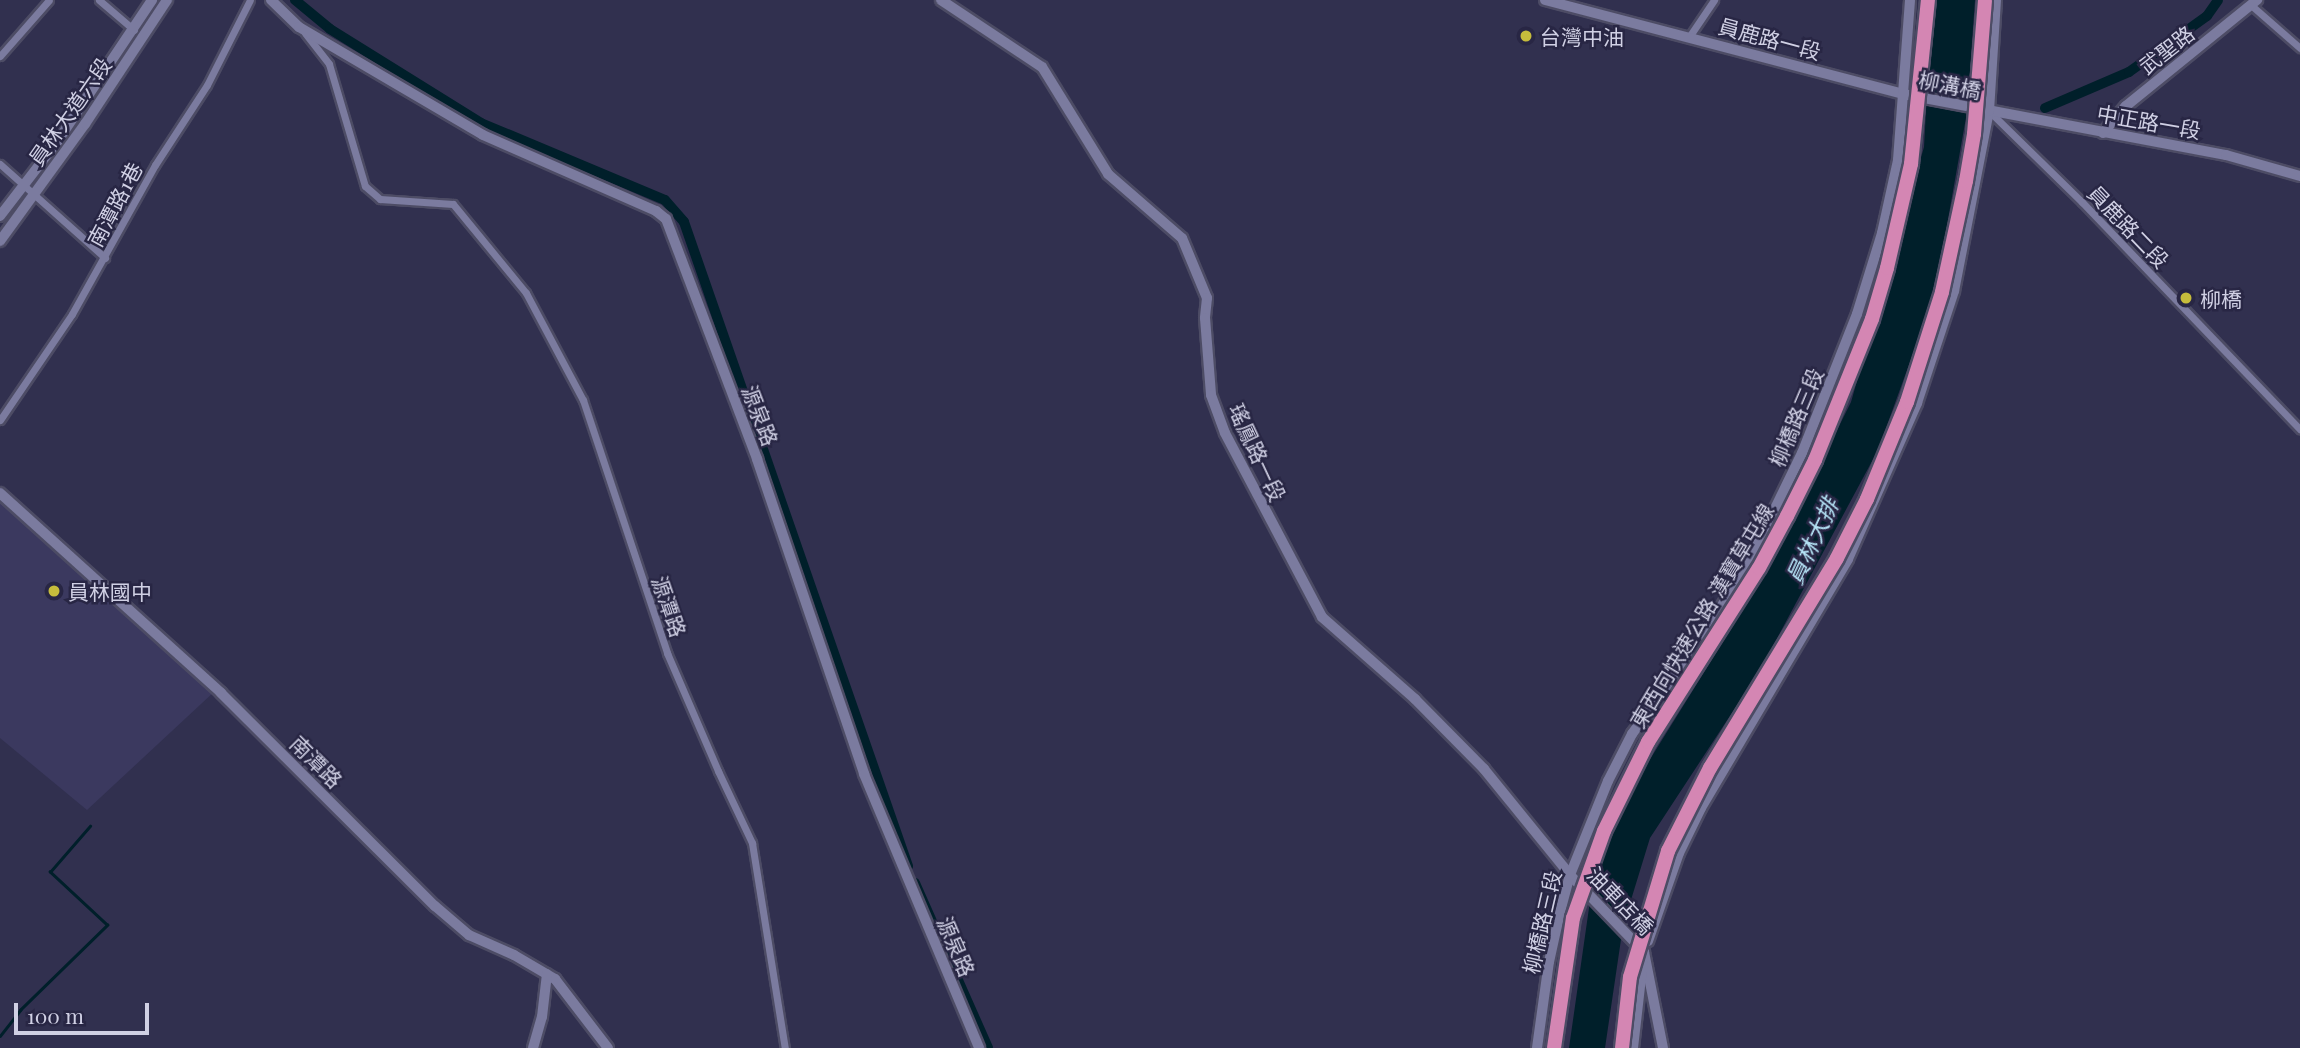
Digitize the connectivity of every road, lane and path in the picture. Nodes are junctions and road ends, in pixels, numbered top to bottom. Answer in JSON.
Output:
{"nodes":[{"id":1,"x":49,"y":0,"type":"edge"},
{"id":2,"x":99,"y":0,"type":"edge"},
{"id":3,"x":152,"y":0,"type":"edge"},
{"id":4,"x":167,"y":0,"type":"edge"},
{"id":5,"x":250,"y":0,"type":"edge"},
{"id":6,"x":271,"y":0,"type":"edge"},
{"id":7,"x":941,"y":0,"type":"edge"},
{"id":8,"x":1545,"y":0,"type":"edge"},
{"id":9,"x":1714,"y":0,"type":"edge"},
{"id":10,"x":1910,"y":0,"type":"edge"},
{"id":11,"x":1927,"y":0,"type":"edge"},
{"id":12,"x":1985,"y":0,"type":"edge"},
{"id":13,"x":1996,"y":0,"type":"edge"},
{"id":14,"x":2254,"y":3,"type":"edge"},
{"id":15,"x":1580,"y":4,"type":"edge"},
{"id":16,"x":299,"y":26,"type":"junction"},
{"id":17,"x":134,"y":30,"type":"junction"},
{"id":18,"x":1689,"y":37,"type":"junction"},
{"id":19,"x":2300,"y":48,"type":"edge"},
{"id":20,"x":0,"y":56,"type":"edge"},
{"id":21,"x":1903,"y":94,"type":"junction"},
{"id":22,"x":1989,"y":111,"type":"junction"},
{"id":23,"x":2103,"y":133,"type":"junction"},
{"id":24,"x":0,"y":164,"type":"edge"},
{"id":25,"x":2300,"y":176,"type":"edge"},
{"id":26,"x":24,"y":185,"type":"junction"},
{"id":27,"x":35,"y":195,"type":"junction"},
{"id":28,"x":0,"y":216,"type":"edge"},
{"id":29,"x":0,"y":241,"type":"edge"},
{"id":30,"x":105,"y":258,"type":"junction"},
{"id":31,"x":0,"y":420,"type":"edge"},
{"id":32,"x":2300,"y":429,"type":"edge"},
{"id":33,"x":0,"y":493,"type":"edge"},
{"id":34,"x":1570,"y":875,"type":"junction"},
{"id":35,"x":1644,"y":952,"type":"junction"},
{"id":36,"x":547,"y":974,"type":"junction"},
{"id":37,"x":533,"y":1048,"type":"edge"},
{"id":38,"x":608,"y":1048,"type":"edge"},
{"id":39,"x":785,"y":1048,"type":"edge"},
{"id":40,"x":979,"y":1048,"type":"edge"},
{"id":41,"x":1537,"y":1048,"type":"edge"},
{"id":42,"x":1554,"y":1048,"type":"edge"},
{"id":43,"x":1622,"y":1048,"type":"edge"},
{"id":44,"x":1633,"y":1048,"type":"edge"},
{"id":45,"x":1663,"y":1048,"type":"edge"}],
"edges":[{"from":1,"to":20,"type":"street"},
{"from":2,"to":17,"type":"street"},
{"from":3,"to":17,"type":"street","name":"員林大道六段"},
{"from":4,"to":27,"type":"street","name":"員林大道六段"},
{"from":5,"to":30,"type":"street","name":"南潭路1巷"},
{"from":6,"to":16,"type":"street","name":"源泉路"},
{"from":7,"to":34,"type":"street","name":"瑤鳳路一段"},
{"from":8,"to":15,"type":"street","name":"員鹿路一段"},
{"from":9,"to":18,"type":"street"},
{"from":10,"to":21,"type":"street","name":"柳橋路三段"},
{"from":11,"to":42,"type":"highway","name":"東西向快速公路 漢寶草屯線","bridge":true},
{"from":12,"to":43,"type":"highway","bridge":true},
{"from":13,"to":22,"type":"street"},
{"from":14,"to":19,"type":"street"},
{"from":14,"to":23,"type":"street","name":"武聖路"},
{"from":15,"to":18,"type":"street","name":"員鹿路一段"},
{"from":16,"to":39,"type":"street","name":"源潭路"},
{"from":16,"to":40,"type":"street","name":"源泉路"},
{"from":17,"to":26,"type":"street","name":"員林大道六段"},
{"from":18,"to":21,"type":"street","name":"員鹿路一段"},
{"from":21,"to":22,"type":"street","name":"柳溝橋"},
{"from":21,"to":34,"type":"street","name":"柳橋路三段"},
{"from":22,"to":23,"type":"street","name":"中正路一段"},
{"from":22,"to":32,"type":"street","name":"員鹿路二段"},
{"from":22,"to":35,"type":"street"},
{"from":23,"to":25,"type":"street","name":"中正路一段"},
{"from":24,"to":26,"type":"street"},
{"from":26,"to":27,"type":"street"},
{"from":26,"to":28,"type":"street","name":"員林大道六段"},
{"from":27,"to":29,"type":"street","name":"員林大道六段"},
{"from":27,"to":30,"type":"street"},
{"from":30,"to":31,"type":"street","name":"南潭路1巷"},
{"from":33,"to":36,"type":"street","name":"南潭路"},
{"from":34,"to":35,"type":"street","name":"油車店橋"},
{"from":34,"to":41,"type":"street","name":"柳橋路三段"},
{"from":35,"to":44,"type":"street"},
{"from":35,"to":45,"type":"street"},
{"from":36,"to":37,"type":"street"},
{"from":36,"to":38,"type":"street","name":"南潭路"}]}
